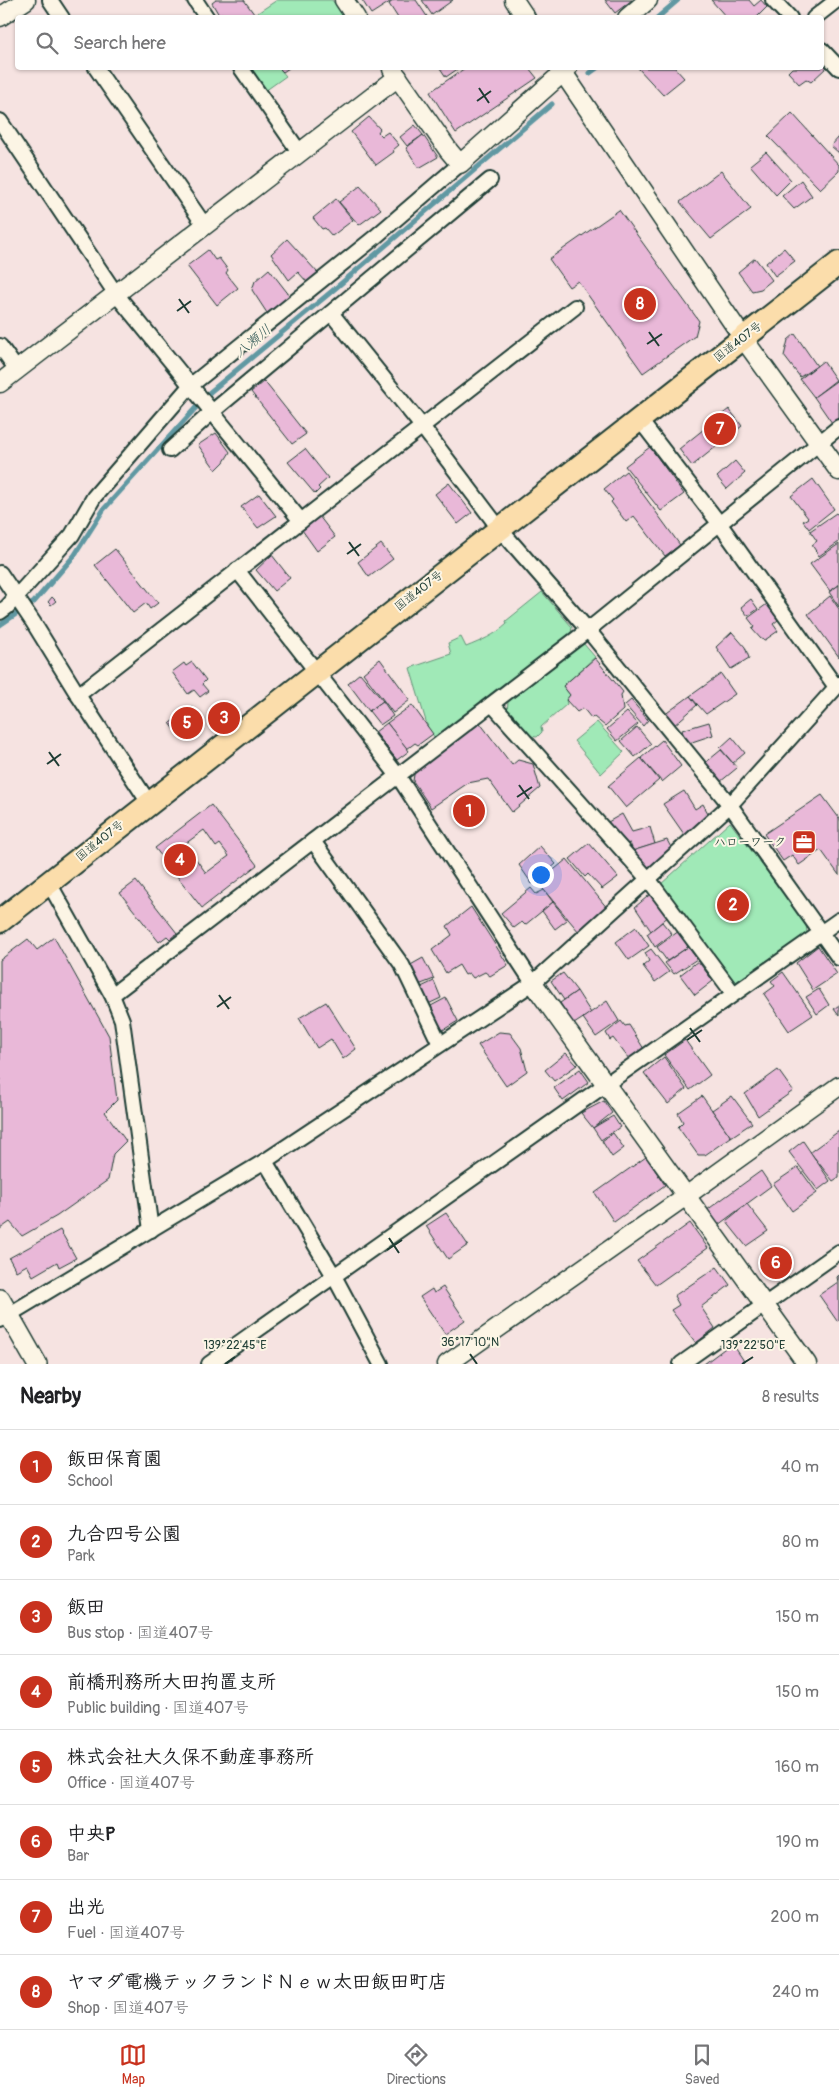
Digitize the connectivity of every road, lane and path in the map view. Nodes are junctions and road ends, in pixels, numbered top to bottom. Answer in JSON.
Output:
{"nodes":[{"id":1,"x":26,"y":0,"type":"edge"},
{"id":2,"x":50,"y":0,"type":"edge"},
{"id":3,"x":195,"y":0,"type":"edge"},
{"id":4,"x":344,"y":0,"type":"edge"},
{"id":5,"x":514,"y":0,"type":"edge"},
{"id":6,"x":648,"y":0,"type":"edge"},
{"id":7,"x":773,"y":0,"type":"edge"},
{"id":8,"x":837,"y":0,"type":"edge"},
{"id":9,"x":60,"y":15,"type":"edge"},
{"id":10,"x":205,"y":15,"type":"edge"},
{"id":11,"x":354,"y":15,"type":"edge"},
{"id":12,"x":524,"y":15,"type":"edge"},
{"id":13,"x":630,"y":15,"type":"edge"},
{"id":14,"x":787,"y":15,"type":"edge"},
{"id":15,"x":818,"y":15,"type":"edge"},
{"id":16,"x":0,"y":17,"type":"edge"},
{"id":17,"x":824,"y":52,"type":"edge"},
{"id":18,"x":839,"y":68,"type":"edge"},
{"id":19,"x":97,"y":70,"type":"edge"},
{"id":20,"x":242,"y":70,"type":"edge"},
{"id":21,"x":563,"y":70,"type":"edge"},
{"id":22,"x":565,"y":70,"type":"edge"},
{"id":23,"x":395,"y":72,"type":"edge"},
{"id":24,"x":0,"y":121,"type":"edge"},
{"id":25,"x":300,"y":153,"type":"junction"},
{"id":26,"x":460,"y":164,"type":"junction"},
{"id":27,"x":490,"y":180,"type":"dead end"},
{"id":28,"x":206,"y":226,"type":"junction"},
{"id":29,"x":839,"y":264,"type":"edge"},
{"id":30,"x":116,"y":294,"type":"junction"},
{"id":31,"x":575,"y":307,"type":"dead end"},
{"id":32,"x":331,"y":313,"type":"junction"},
{"id":33,"x":743,"y":338,"type":"junction"},
{"id":34,"x":0,"y":346,"type":"edge"},
{"id":35,"x":17,"y":370,"type":"junction"},
{"id":36,"x":0,"y":383,"type":"edge"},
{"id":37,"x":193,"y":389,"type":"junction"},
{"id":38,"x":210,"y":410,"type":"junction"},
{"id":39,"x":639,"y":419,"type":"junction"},
{"id":40,"x":421,"y":426,"type":"junction"},
{"id":41,"x":839,"y":427,"type":"edge"},
{"id":42,"x":819,"y":443,"type":"junction"},
{"id":43,"x":170,"y":450,"type":"dead end"},
{"id":44,"x":839,"y":472,"type":"edge"},
{"id":45,"x":301,"y":521,"type":"junction"},
{"id":46,"x":719,"y":523,"type":"junction"},
{"id":47,"x":499,"y":528,"type":"junction"},
{"id":48,"x":237,"y":570,"type":"junction"},
{"id":49,"x":0,"y":573,"type":"edge"},
{"id":50,"x":16,"y":597,"type":"junction"},
{"id":51,"x":0,"y":612,"type":"edge"},
{"id":52,"x":588,"y":630,"type":"junction"},
{"id":53,"x":316,"y":671,"type":"junction"},
{"id":54,"x":838,"y":686,"type":"edge"},
{"id":55,"x":78,"y":695,"type":"junction"},
{"id":56,"x":492,"y":704,"type":"junction"},
{"id":57,"x":398,"y":776,"type":"junction"},
{"id":58,"x":149,"y":803,"type":"junction"},
{"id":59,"x":730,"y":805,"type":"junction"},
{"id":60,"x":313,"y":841,"type":"junction"},
{"id":61,"x":649,"y":880,"type":"junction"},
{"id":62,"x":49,"y":883,"type":"junction"},
{"id":63,"x":0,"y":920,"type":"edge"},
{"id":64,"x":839,"y":920,"type":"edge"},
{"id":65,"x":820,"y":933,"type":"junction"},
{"id":66,"x":839,"y":958,"type":"edge"},
{"id":67,"x":532,"y":983,"type":"junction"},
{"id":68,"x":733,"y":993,"type":"junction"},
{"id":69,"x":112,"y":995,"type":"junction"},
{"id":70,"x":440,"y":1044,"type":"junction"},
{"id":71,"x":606,"y":1085,"type":"junction"},
{"id":72,"x":839,"y":1086,"type":"edge"},
{"id":73,"x":265,"y":1161,"type":"junction"},
{"id":74,"x":686,"y":1196,"type":"junction"},
{"id":75,"x":151,"y":1230,"type":"junction"},
{"id":76,"x":839,"y":1252,"type":"edge"},
{"id":77,"x":334,"y":1276,"type":"junction"},
{"id":78,"x":764,"y":1305,"type":"junction"},
{"id":79,"x":3,"y":1311,"type":"edge"},
{"id":80,"x":37,"y":1364,"type":"edge"},
{"id":81,"x":209,"y":1364,"type":"edge"},
{"id":82,"x":381,"y":1364,"type":"edge"},
{"id":83,"x":447,"y":1364,"type":"edge"},
{"id":84,"x":681,"y":1364,"type":"edge"},
{"id":85,"x":807,"y":1364,"type":"edge"}],
"edges":[{"from":1,"to":16,"type":"street"},
{"from":2,"to":9,"type":"street"},
{"from":3,"to":10,"type":"street"},
{"from":4,"to":11,"type":"street"},
{"from":5,"to":12,"type":"street"},
{"from":6,"to":13,"type":"street"},
{"from":7,"to":14,"type":"street"},
{"from":8,"to":15,"type":"street"},
{"from":17,"to":18,"type":"street"},
{"from":19,"to":28,"type":"street"},
{"from":20,"to":25,"type":"street"},
{"from":21,"to":26,"type":"street"},
{"from":22,"to":33,"type":"street"},
{"from":23,"to":25,"type":"street"},
{"from":23,"to":26,"type":"street"},
{"from":24,"to":30,"type":"street"},
{"from":25,"to":28,"type":"street"},
{"from":26,"to":37,"type":"street"},
{"from":27,"to":32,"type":"street"},
{"from":28,"to":30,"type":"street"},
{"from":29,"to":33,"type":"highway","name":"国道407号"},
{"from":30,"to":35,"type":"street"},
{"from":30,"to":37,"type":"street"},
{"from":31,"to":40,"type":"street"},
{"from":32,"to":38,"type":"street"},
{"from":32,"to":40,"type":"street"},
{"from":33,"to":39,"type":"highway","name":"国道407号"},
{"from":33,"to":42,"type":"street"},
{"from":34,"to":35,"type":"street"},
{"from":35,"to":36,"type":"street"},
{"from":37,"to":38,"type":"street"},
{"from":37,"to":50,"type":"street"},
{"from":38,"to":43,"type":"street"},
{"from":38,"to":45,"type":"street"},
{"from":39,"to":46,"type":"street"},
{"from":39,"to":47,"type":"highway","name":"国道407号"},
{"from":40,"to":45,"type":"street"},
{"from":40,"to":47,"type":"street"},
{"from":41,"to":42,"type":"street"},
{"from":42,"to":44,"type":"street"},
{"from":42,"to":46,"type":"street"},
{"from":45,"to":48,"type":"street"},
{"from":46,"to":52,"type":"street"},
{"from":46,"to":54,"type":"street"},
{"from":47,"to":52,"type":"street"},
{"from":47,"to":53,"type":"highway","name":"国道407号"},
{"from":48,"to":53,"type":"street"},
{"from":48,"to":55,"type":"street"},
{"from":49,"to":50,"type":"street"},
{"from":50,"to":51,"type":"street"},
{"from":50,"to":55,"type":"street"},
{"from":52,"to":56,"type":"street"},
{"from":52,"to":59,"type":"street"},
{"from":53,"to":57,"type":"street"},
{"from":53,"to":58,"type":"highway","name":"国道407号"},
{"from":54,"to":59,"type":"street"},
{"from":55,"to":58,"type":"street"},
{"from":56,"to":57,"type":"street"},
{"from":56,"to":61,"type":"street"},
{"from":57,"to":60,"type":"street"},
{"from":57,"to":67,"type":"street"},
{"from":58,"to":62,"type":"highway","name":"国道407号"},
{"from":59,"to":61,"type":"street"},
{"from":59,"to":65,"type":"street"},
{"from":60,"to":69,"type":"street"},
{"from":60,"to":70,"type":"street"},
{"from":61,"to":67,"type":"street"},
{"from":61,"to":68,"type":"street"},
{"from":62,"to":63,"type":"highway","name":"国道407号"},
{"from":62,"to":69,"type":"street"},
{"from":64,"to":65,"type":"street"},
{"from":65,"to":66,"type":"street"},
{"from":65,"to":68,"type":"street"},
{"from":67,"to":70,"type":"street"},
{"from":67,"to":71,"type":"street"},
{"from":68,"to":71,"type":"street"},
{"from":69,"to":75,"type":"street"},
{"from":70,"to":73,"type":"street"},
{"from":71,"to":74,"type":"street"},
{"from":71,"to":77,"type":"street"},
{"from":72,"to":74,"type":"street"},
{"from":73,"to":75,"type":"street"},
{"from":73,"to":77,"type":"street"},
{"from":74,"to":78,"type":"street"},
{"from":74,"to":83,"type":"street"},
{"from":75,"to":79,"type":"street"},
{"from":76,"to":78,"type":"street"},
{"from":77,"to":81,"type":"street"},
{"from":77,"to":82,"type":"street"},
{"from":78,"to":84,"type":"street"},
{"from":78,"to":85,"type":"street"},
{"from":79,"to":80,"type":"main road"}]}
